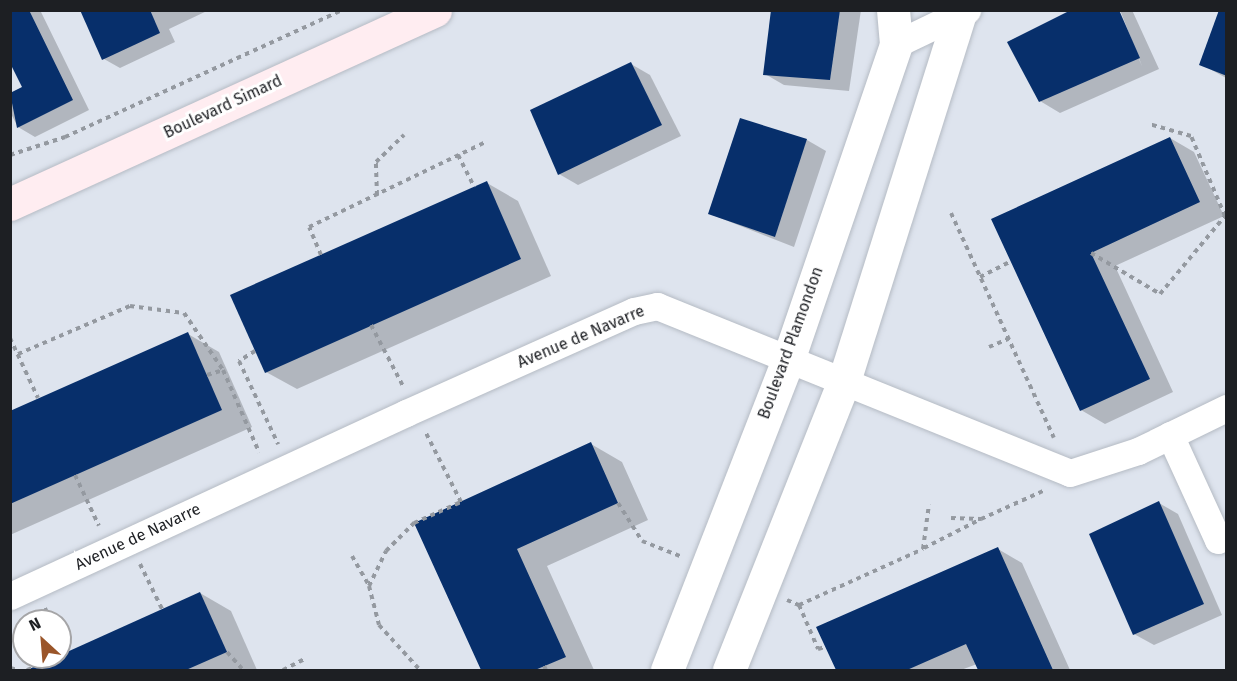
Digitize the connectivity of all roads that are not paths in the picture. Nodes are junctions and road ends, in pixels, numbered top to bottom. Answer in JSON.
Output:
{"nodes":[{"id":1,"x":435,"y":10,"type":"edge"},
{"id":2,"x":894,"y":10,"type":"edge"},
{"id":3,"x":963,"y":11,"type":"edge"},
{"id":4,"x":896,"y":44,"type":"junction"},
{"id":5,"x":10,"y":204,"type":"edge"},
{"id":6,"x":788,"y":360,"type":"junction"},
{"id":7,"x":844,"y":381,"type":"junction"},
{"id":8,"x":1227,"y":408,"type":"edge"},
{"id":9,"x":1170,"y":435,"type":"junction"},
{"id":10,"x":1227,"y":536,"type":"edge"},
{"id":11,"x":10,"y":596,"type":"edge"},
{"id":12,"x":667,"y":670,"type":"edge"},
{"id":13,"x":729,"y":670,"type":"edge"}],
"edges":[{"from":1,"to":5,"type":"main road","name":"Boulevard Simard"},
{"from":2,"to":4,"type":"street","name":"Boulevard Plamondon"},
{"from":3,"to":4,"type":"street"},
{"from":3,"to":7,"type":"street"},
{"from":4,"to":6,"type":"street","name":"Boulevard Plamondon"},
{"from":6,"to":7,"type":"street","name":"Avenue de Navarre"},
{"from":6,"to":11,"type":"street","name":"Avenue de Navarre"},
{"from":6,"to":12,"type":"street","name":"Boulevard Plamondon"},
{"from":7,"to":9,"type":"street","name":"Avenue de Navarre"},
{"from":7,"to":13,"type":"street"},
{"from":8,"to":9,"type":"street"},
{"from":9,"to":10,"type":"street"}]}
